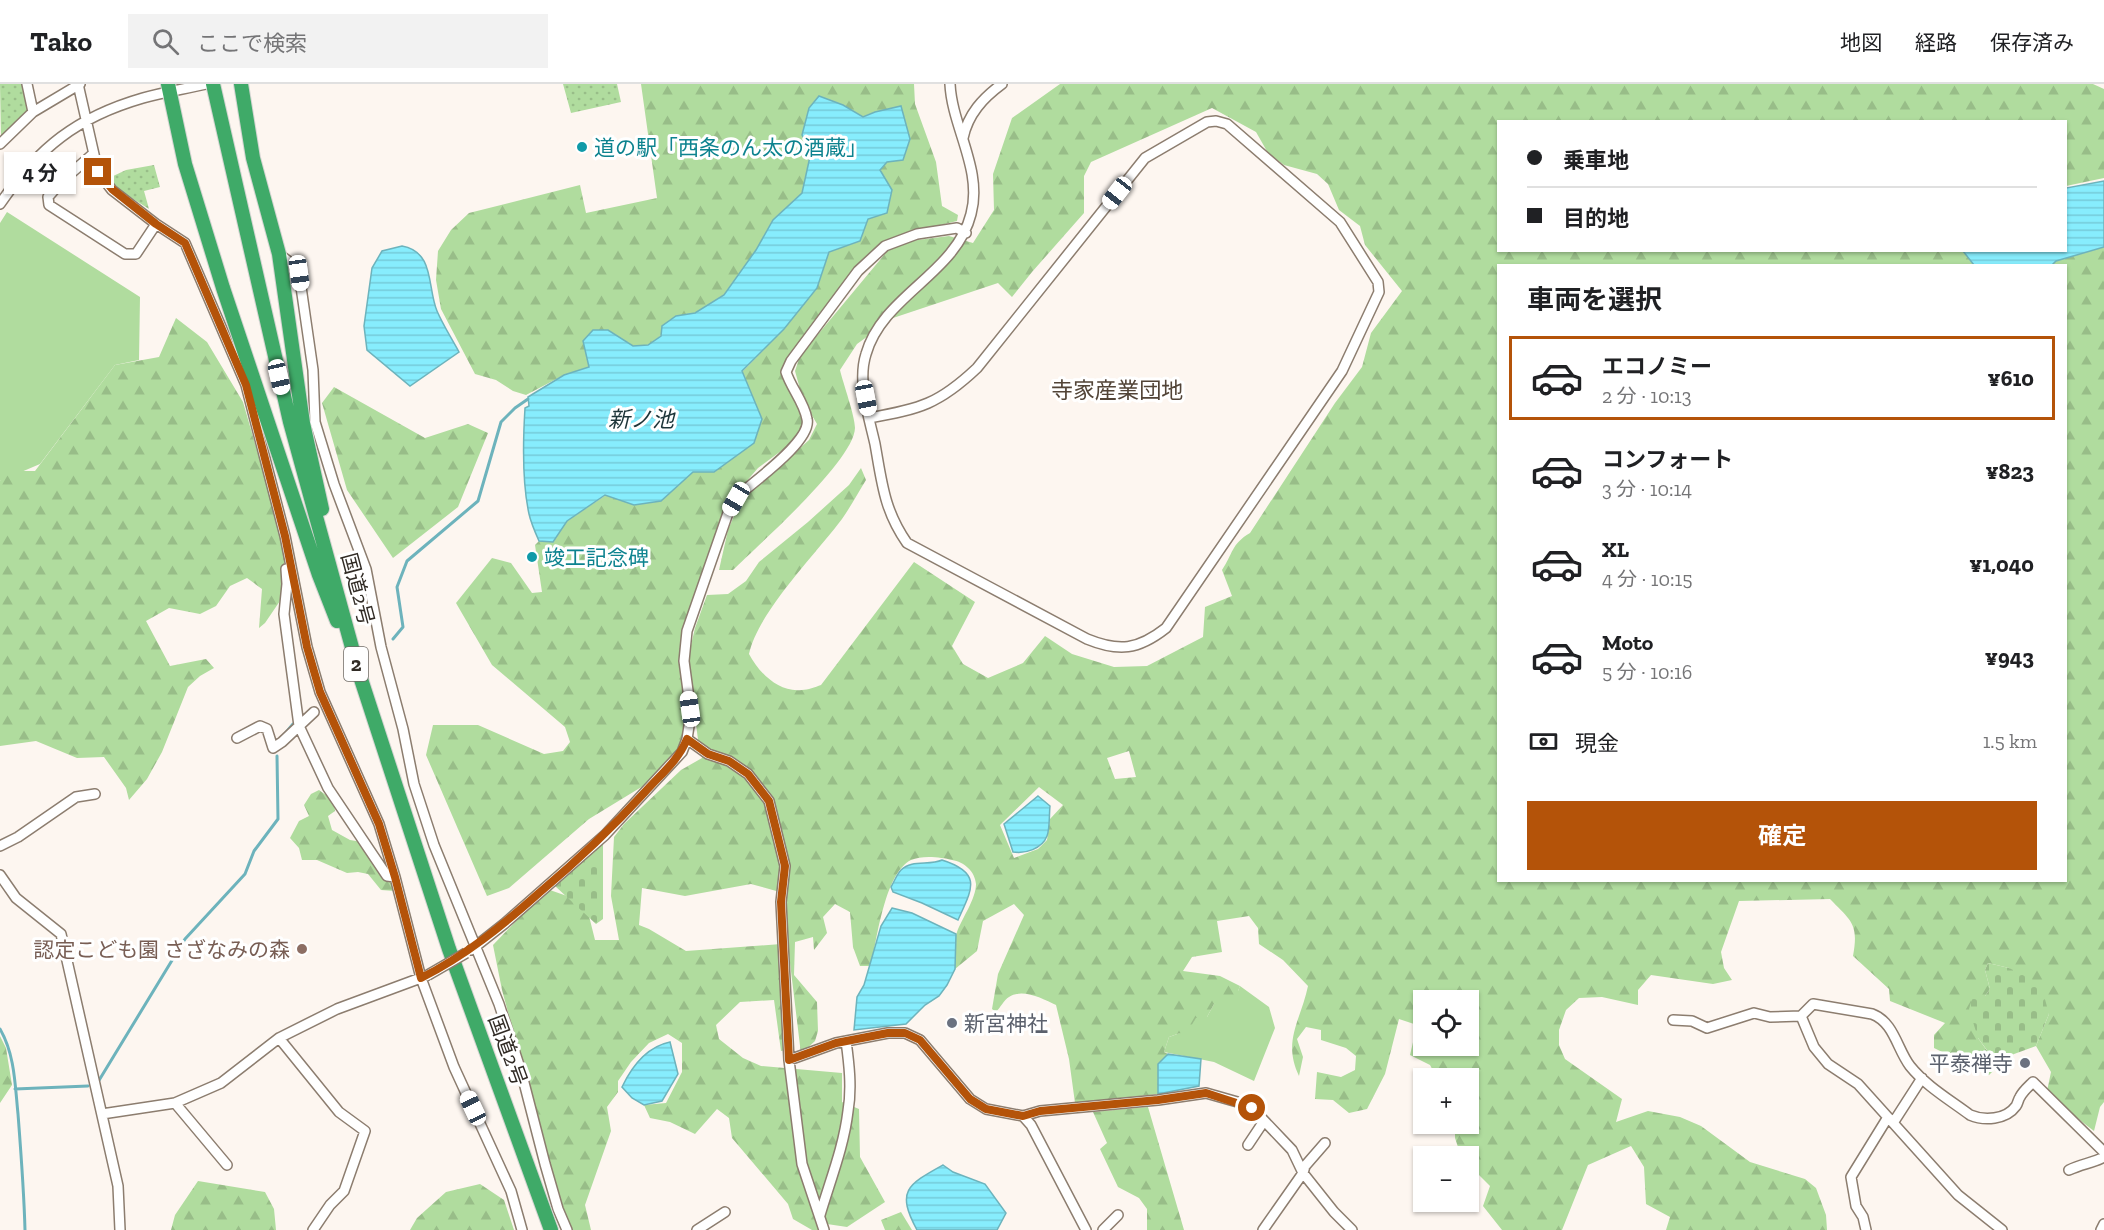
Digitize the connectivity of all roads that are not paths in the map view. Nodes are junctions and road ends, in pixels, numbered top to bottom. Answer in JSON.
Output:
{"nodes":[{"id":1,"x":27,"y":84,"type":"edge"},
{"id":2,"x":79,"y":84,"type":"edge"},
{"id":3,"x":206,"y":84,"type":"edge"},
{"id":4,"x":213,"y":84,"type":"edge"},
{"id":5,"x":241,"y":84,"type":"edge"},
{"id":6,"x":950,"y":84,"type":"edge"},
{"id":7,"x":1002,"y":84,"type":"edge"},
{"id":8,"x":171,"y":89,"type":"edge"},
{"id":9,"x":33,"y":112,"type":"junction"},
{"id":10,"x":86,"y":120,"type":"junction"},
{"id":11,"x":963,"y":140,"type":"junction"},
{"id":12,"x":0,"y":144,"type":"edge"},
{"id":13,"x":93,"y":154,"type":"junction"},
{"id":14,"x":0,"y":204,"type":"edge"},
{"id":15,"x":156,"y":224,"type":"junction"},
{"id":16,"x":966,"y":233,"type":"junction"},
{"id":17,"x":279,"y":254,"type":"junction"},
{"id":18,"x":869,"y":418,"type":"junction"},
{"id":19,"x":289,"y":558,"type":"junction"},
{"id":20,"x":344,"y":618,"type":"junction"},
{"id":21,"x":359,"y":673,"type":"junction"},
{"id":22,"x":314,"y":712,"type":"dead end"},
{"id":23,"x":299,"y":726,"type":"junction"},
{"id":24,"x":237,"y":738,"type":"dead end"},
{"id":25,"x":687,"y":739,"type":"junction"},
{"id":26,"x":95,"y":794,"type":"dead end"},
{"id":27,"x":0,"y":846,"type":"edge"},
{"id":28,"x":0,"y":875,"type":"edge"},
{"id":29,"x":395,"y":877,"type":"junction"},
{"id":30,"x":471,"y":950,"type":"junction"},
{"id":31,"x":424,"y":977,"type":"junction"},
{"id":32,"x":1801,"y":1016,"type":"junction"},
{"id":33,"x":1673,"y":1020,"type":"dead end"},
{"id":34,"x":279,"y":1038,"type":"junction"},
{"id":35,"x":846,"y":1041,"type":"junction"},
{"id":36,"x":789,"y":1060,"type":"junction"},
{"id":37,"x":1922,"y":1078,"type":"junction"},
{"id":38,"x":175,"y":1103,"type":"junction"},
{"id":39,"x":102,"y":1114,"type":"junction"},
{"id":40,"x":1023,"y":1116,"type":"junction"},
{"id":41,"x":1890,"y":1120,"type":"junction"},
{"id":42,"x":1264,"y":1121,"type":"junction"},
{"id":43,"x":1325,"y":1143,"type":"dead end"},
{"id":44,"x":1248,"y":1145,"type":"dead end"},
{"id":45,"x":2104,"y":1152,"type":"edge"},
{"id":46,"x":2104,"y":1157,"type":"edge"},
{"id":47,"x":226,"y":1165,"type":"dead end"},
{"id":48,"x":2069,"y":1170,"type":"dead end"},
{"id":49,"x":1303,"y":1173,"type":"junction"},
{"id":50,"x":725,"y":1212,"type":"dead end"},
{"id":51,"x":820,"y":1215,"type":"junction"},
{"id":52,"x":1118,"y":1215,"type":"dead end"},
{"id":53,"x":2104,"y":1224,"type":"edge"},
{"id":54,"x":120,"y":1230,"type":"edge"},
{"id":55,"x":313,"y":1230,"type":"edge"},
{"id":56,"x":522,"y":1230,"type":"edge"},
{"id":57,"x":551,"y":1230,"type":"edge"},
{"id":58,"x":567,"y":1230,"type":"edge"},
{"id":59,"x":697,"y":1230,"type":"edge"},
{"id":60,"x":824,"y":1230,"type":"edge"},
{"id":61,"x":1086,"y":1230,"type":"edge"},
{"id":62,"x":1103,"y":1230,"type":"edge"},
{"id":63,"x":1263,"y":1230,"type":"edge"},
{"id":64,"x":1352,"y":1230,"type":"edge"},
{"id":65,"x":1866,"y":1230,"type":"edge"},
{"id":66,"x":2002,"y":1230,"type":"edge"},
{"id":67,"x":2101,"y":1230,"type":"edge"}],
"edges":[{"from":1,"to":9,"type":"street"},
{"from":2,"to":9,"type":"street"},
{"from":2,"to":10,"type":"street"},
{"from":3,"to":8,"type":"street"},
{"from":4,"to":20,"type":"highway","name":"国道2号","number":"2"},
{"from":5,"to":17,"type":"highway"},
{"from":6,"to":11,"type":"street"},
{"from":7,"to":11,"type":"street"},
{"from":8,"to":10,"type":"street"},
{"from":8,"to":21,"type":"highway"},
{"from":9,"to":12,"type":"street"},
{"from":10,"to":13,"type":"street"},
{"from":10,"to":14,"type":"street"},
{"from":11,"to":16,"type":"street"},
{"from":13,"to":15,"type":"street"},
{"from":13,"to":15,"type":"street"},
{"from":15,"to":19,"type":"street"},
{"from":16,"to":18,"type":"street"},
{"from":16,"to":25,"type":"street"},
{"from":17,"to":20,"type":"highway"},
{"from":17,"to":30,"type":"street"},
{"from":18,"to":18,"type":"street"},
{"from":19,"to":23,"type":"street"},
{"from":19,"to":29,"type":"street"},
{"from":20,"to":21,"type":"highway","name":"国道2号","number":"2"},
{"from":21,"to":57,"type":"highway","name":"国道2号","number":"2"},
{"from":22,"to":23,"type":"street"},
{"from":23,"to":24,"type":"street"},
{"from":23,"to":29,"type":"street"},
{"from":25,"to":30,"type":"street"},
{"from":25,"to":36,"type":"street"},
{"from":26,"to":27,"type":"street"},
{"from":28,"to":39,"type":"street"},
{"from":29,"to":31,"type":"street"},
{"from":30,"to":31,"type":"street","bridge":true},
{"from":30,"to":58,"type":"street"},
{"from":31,"to":34,"type":"street"},
{"from":31,"to":56,"type":"street"},
{"from":32,"to":33,"type":"street"},
{"from":32,"to":37,"type":"street"},
{"from":32,"to":41,"type":"street"},
{"from":34,"to":38,"type":"street"},
{"from":34,"to":55,"type":"street"},
{"from":35,"to":36,"type":"street"},
{"from":35,"to":40,"type":"street"},
{"from":35,"to":51,"type":"street"},
{"from":36,"to":51,"type":"street"},
{"from":37,"to":41,"type":"street"},
{"from":37,"to":45,"type":"street"},
{"from":38,"to":39,"type":"street"},
{"from":38,"to":47,"type":"street"},
{"from":39,"to":54,"type":"street"},
{"from":40,"to":42,"type":"street"},
{"from":40,"to":61,"type":"street"},
{"from":41,"to":65,"type":"street"},
{"from":41,"to":66,"type":"street"},
{"from":42,"to":44,"type":"street"},
{"from":42,"to":49,"type":"street"},
{"from":43,"to":49,"type":"street"},
{"from":46,"to":48,"type":"street"},
{"from":49,"to":63,"type":"street"},
{"from":49,"to":64,"type":"street"},
{"from":50,"to":59,"type":"street"},
{"from":51,"to":60,"type":"street"},
{"from":52,"to":62,"type":"street"},
{"from":53,"to":67,"type":"street"}]}
